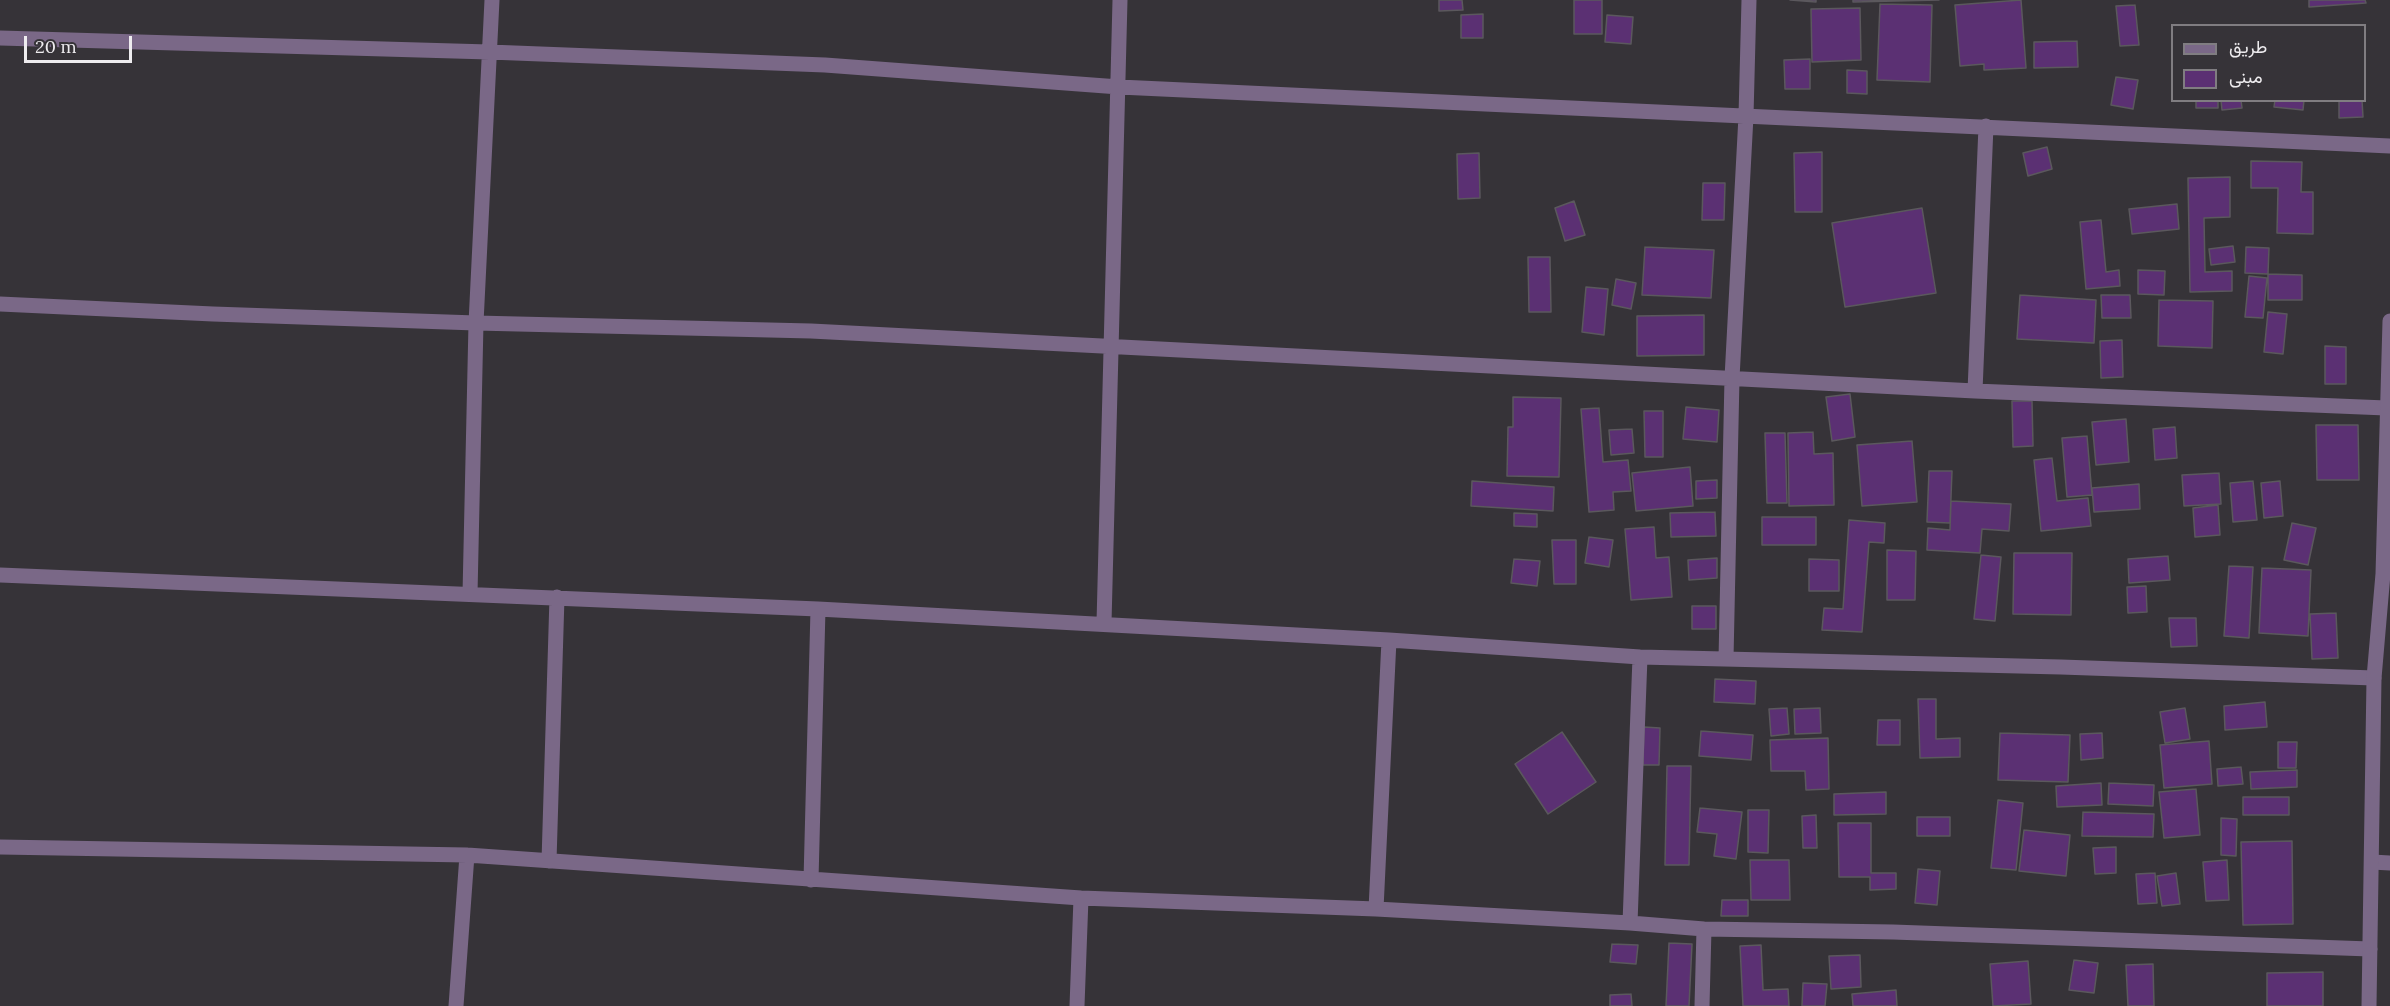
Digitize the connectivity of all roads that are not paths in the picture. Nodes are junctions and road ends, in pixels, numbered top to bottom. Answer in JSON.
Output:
{"nodes":[{"id":1,"x":492,"y":0,"type":"edge"},
{"id":2,"x":1120,"y":0,"type":"edge"},
{"id":3,"x":1749,"y":0,"type":"edge"},
{"id":4,"x":0,"y":38,"type":"edge"},
{"id":5,"x":489,"y":52,"type":"junction"},
{"id":6,"x":1119,"y":87,"type":"junction"},
{"id":7,"x":1746,"y":116,"type":"junction"},
{"id":8,"x":1986,"y":126,"type":"junction"},
{"id":9,"x":2390,"y":146,"type":"edge"},
{"id":10,"x":0,"y":304,"type":"edge"},
{"id":11,"x":2390,"y":321,"type":"edge"},
{"id":12,"x":476,"y":323,"type":"junction"},
{"id":13,"x":1110,"y":345,"type":"junction"},
{"id":14,"x":1732,"y":378,"type":"junction"},
{"id":15,"x":1974,"y":391,"type":"junction"},
{"id":16,"x":2386,"y":408,"type":"junction"},
{"id":17,"x":2386,"y":574,"type":"edge"},
{"id":18,"x":0,"y":575,"type":"edge"},
{"id":19,"x":470,"y":594,"type":"junction"},
{"id":20,"x":557,"y":597,"type":"junction"},
{"id":21,"x":818,"y":609,"type":"junction"},
{"id":22,"x":1104,"y":623,"type":"junction"},
{"id":23,"x":1389,"y":640,"type":"junction"},
{"id":24,"x":1640,"y":657,"type":"junction"},
{"id":25,"x":1726,"y":659,"type":"junction"},
{"id":26,"x":2374,"y":678,"type":"junction"},
{"id":27,"x":0,"y":847,"type":"edge"},
{"id":28,"x":467,"y":855,"type":"junction"},
{"id":29,"x":549,"y":861,"type":"junction"},
{"id":30,"x":2372,"y":862,"type":"junction"},
{"id":31,"x":2390,"y":863,"type":"edge"},
{"id":32,"x":811,"y":880,"type":"junction"},
{"id":33,"x":1081,"y":898,"type":"junction"},
{"id":34,"x":1376,"y":909,"type":"junction"},
{"id":35,"x":1630,"y":923,"type":"junction"},
{"id":36,"x":1704,"y":929,"type":"junction"},
{"id":37,"x":2370,"y":949,"type":"junction"},
{"id":38,"x":456,"y":1006,"type":"edge"},
{"id":39,"x":1077,"y":1006,"type":"edge"},
{"id":40,"x":1702,"y":1006,"type":"edge"},
{"id":41,"x":2369,"y":1006,"type":"edge"}],
"edges":[{"from":1,"to":5,"type":"street"},
{"from":2,"to":6,"type":"street"},
{"from":3,"to":7,"type":"street"},
{"from":4,"to":5,"type":"street"},
{"from":5,"to":6,"type":"street"},
{"from":5,"to":12,"type":"street"},
{"from":6,"to":7,"type":"street"},
{"from":6,"to":13,"type":"street"},
{"from":7,"to":8,"type":"street"},
{"from":7,"to":14,"type":"street"},
{"from":8,"to":9,"type":"street"},
{"from":8,"to":15,"type":"street"},
{"from":10,"to":12,"type":"street"},
{"from":11,"to":16,"type":"street"},
{"from":12,"to":13,"type":"street"},
{"from":12,"to":19,"type":"street"},
{"from":13,"to":14,"type":"street"},
{"from":13,"to":22,"type":"street"},
{"from":14,"to":15,"type":"street"},
{"from":14,"to":25,"type":"street"},
{"from":15,"to":16,"type":"street"},
{"from":16,"to":17,"type":"street"},
{"from":17,"to":26,"type":"street"},
{"from":18,"to":19,"type":"street"},
{"from":19,"to":20,"type":"street"},
{"from":20,"to":21,"type":"street"},
{"from":20,"to":29,"type":"street"},
{"from":21,"to":22,"type":"street"},
{"from":21,"to":32,"type":"street"},
{"from":22,"to":23,"type":"street"},
{"from":23,"to":24,"type":"street"},
{"from":23,"to":34,"type":"street"},
{"from":24,"to":25,"type":"street"},
{"from":24,"to":35,"type":"street"},
{"from":25,"to":26,"type":"street"},
{"from":26,"to":30,"type":"street"},
{"from":27,"to":28,"type":"street"},
{"from":28,"to":29,"type":"street"},
{"from":28,"to":38,"type":"street"},
{"from":29,"to":32,"type":"street"},
{"from":30,"to":31,"type":"street"},
{"from":30,"to":37,"type":"street"},
{"from":32,"to":33,"type":"street"},
{"from":33,"to":34,"type":"street"},
{"from":33,"to":39,"type":"street"},
{"from":34,"to":35,"type":"street"},
{"from":35,"to":36,"type":"street"},
{"from":36,"to":37,"type":"street"},
{"from":36,"to":40,"type":"street"},
{"from":37,"to":41,"type":"street"}]}
